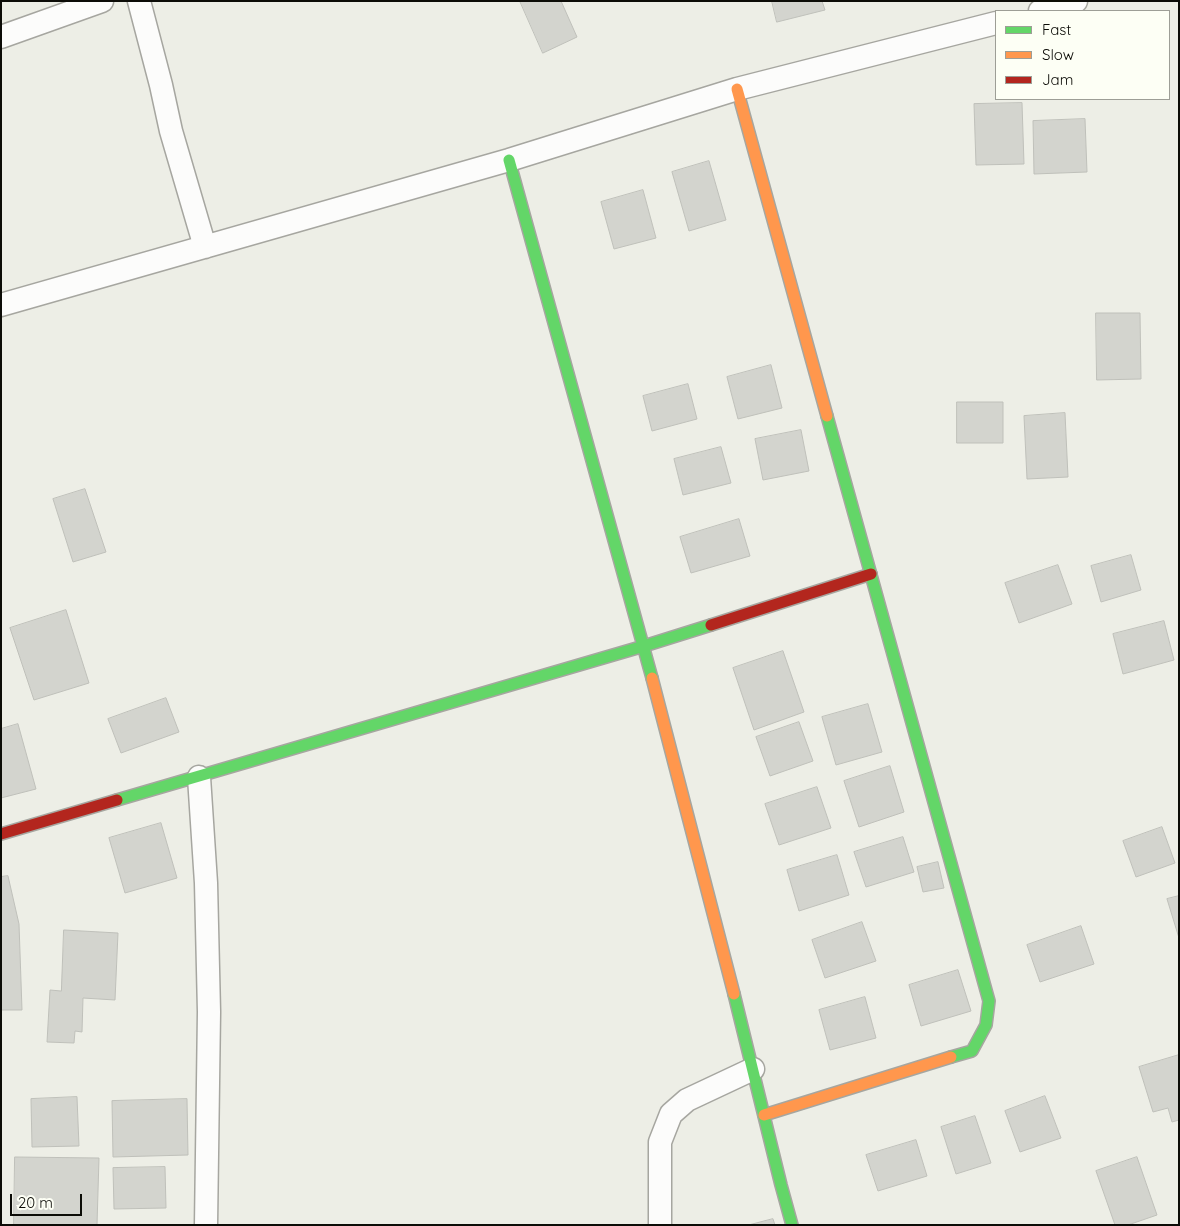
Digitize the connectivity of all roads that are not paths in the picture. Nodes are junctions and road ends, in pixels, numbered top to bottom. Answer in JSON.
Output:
{"nodes":[{"id":1,"x":102,"y":1,"type":"edge"},
{"id":2,"x":140,"y":1,"type":"edge"},
{"id":3,"x":1076,"y":1,"type":"edge"},
{"id":4,"x":1044,"y":10,"type":"edge"},
{"id":5,"x":995,"y":23,"type":"edge"},
{"id":6,"x":1,"y":37,"type":"edge"},
{"id":7,"x":737,"y":89,"type":"junction"},
{"id":8,"x":509,"y":160,"type":"junction"},
{"id":9,"x":205,"y":247,"type":"junction"},
{"id":10,"x":1,"y":305,"type":"edge"},
{"id":11,"x":871,"y":574,"type":"junction"},
{"id":12,"x":644,"y":646,"type":"junction"},
{"id":13,"x":199,"y":777,"type":"junction"},
{"id":14,"x":1,"y":834,"type":"edge"},
{"id":15,"x":753,"y":1069,"type":"junction"},
{"id":16,"x":764,"y":1115,"type":"junction"},
{"id":17,"x":206,"y":1225,"type":"edge"},
{"id":18,"x":660,"y":1225,"type":"edge"},
{"id":19,"x":792,"y":1225,"type":"edge"}],
"edges":[{"from":1,"to":6,"type":"street"},
{"from":2,"to":9,"type":"street"},
{"from":3,"to":4,"type":"street"},
{"from":5,"to":7,"type":"street"},
{"from":7,"to":8,"type":"street"},
{"from":7,"to":11,"type":"street"},
{"from":8,"to":9,"type":"street"},
{"from":8,"to":12,"type":"street"},
{"from":9,"to":10,"type":"street"},
{"from":11,"to":12,"type":"street"},
{"from":11,"to":16,"type":"street"},
{"from":12,"to":13,"type":"street"},
{"from":12,"to":15,"type":"street"},
{"from":13,"to":14,"type":"street"},
{"from":13,"to":17,"type":"street"},
{"from":15,"to":16,"type":"street"},
{"from":15,"to":18,"type":"street"},
{"from":16,"to":19,"type":"street"}]}
